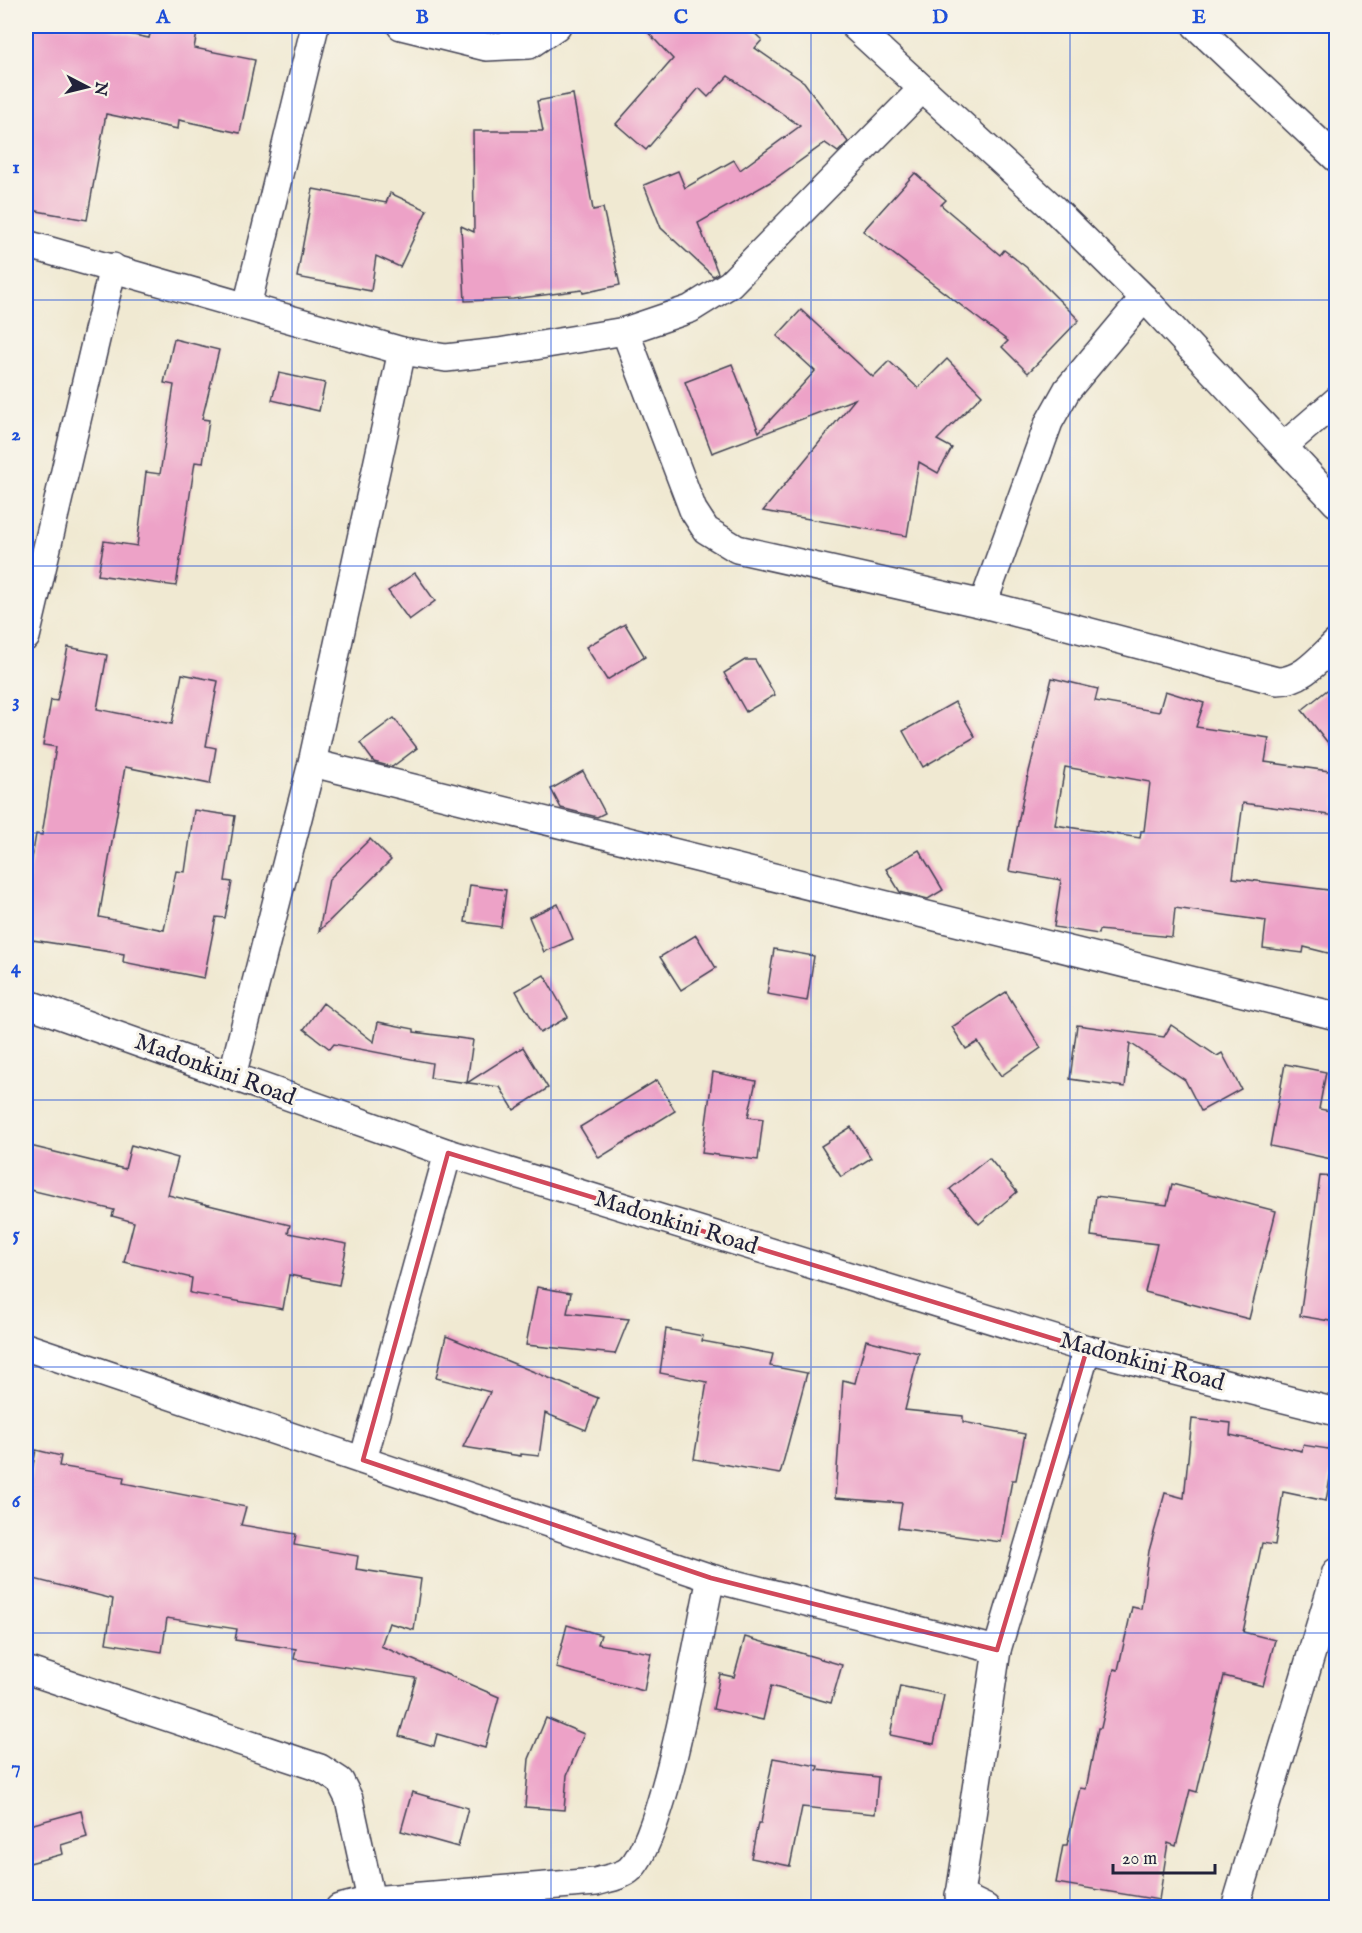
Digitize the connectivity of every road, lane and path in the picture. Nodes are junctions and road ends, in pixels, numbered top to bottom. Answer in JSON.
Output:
{"nodes":[{"id":1,"x":315,"y":26,"type":"edge"},
{"id":2,"x":401,"y":26,"type":"edge"},
{"id":3,"x":557,"y":26,"type":"edge"},
{"id":4,"x":854,"y":26,"type":"edge"},
{"id":5,"x":1196,"y":26,"type":"edge"},
{"id":6,"x":922,"y":89,"type":"junction"},
{"id":7,"x":1336,"y":158,"type":"edge"},
{"id":8,"x":26,"y":243,"type":"edge"},
{"id":9,"x":113,"y":267,"type":"junction"},
{"id":10,"x":1144,"y":298,"type":"junction"},
{"id":11,"x":247,"y":306,"type":"junction"},
{"id":12,"x":626,"y":331,"type":"junction"},
{"id":13,"x":402,"y":351,"type":"junction"},
{"id":14,"x":1336,"y":401,"type":"edge"},
{"id":15,"x":1285,"y":445,"type":"junction"},
{"id":16,"x":1336,"y":503,"type":"edge"},
{"id":17,"x":983,"y":604,"type":"junction"},
{"id":18,"x":26,"y":637,"type":"edge"},
{"id":19,"x":1336,"y":643,"type":"edge"},
{"id":20,"x":312,"y":763,"type":"junction"},
{"id":21,"x":26,"y":1004,"type":"edge"},
{"id":22,"x":1336,"y":1016,"type":"edge"},
{"id":23,"x":232,"y":1076,"type":"junction"},
{"id":24,"x":448,"y":1153,"type":"junction"},
{"id":25,"x":26,"y":1347,"type":"edge"},
{"id":26,"x":1087,"y":1349,"type":"junction"},
{"id":27,"x":1336,"y":1412,"type":"edge"},
{"id":28,"x":363,"y":1460,"type":"junction"},
{"id":29,"x":1336,"y":1572,"type":"edge"},
{"id":30,"x":711,"y":1578,"type":"junction"},
{"id":31,"x":997,"y":1650,"type":"junction"},
{"id":32,"x":26,"y":1670,"type":"edge"},
{"id":33,"x":371,"y":1900,"type":"junction"},
{"id":34,"x":958,"y":1901,"type":"edge"},
{"id":35,"x":339,"y":1908,"type":"edge"},
{"id":36,"x":986,"y":1908,"type":"edge"},
{"id":37,"x":1235,"y":1908,"type":"edge"}],
"edges":[{"from":1,"to":11,"type":"street"},
{"from":2,"to":3,"type":"street"},
{"from":4,"to":6,"type":"street"},
{"from":5,"to":7,"type":"street"},
{"from":6,"to":10,"type":"street"},
{"from":6,"to":12,"type":"street"},
{"from":8,"to":9,"type":"street"},
{"from":9,"to":11,"type":"street"},
{"from":9,"to":18,"type":"street"},
{"from":10,"to":15,"type":"street"},
{"from":10,"to":17,"type":"street"},
{"from":11,"to":13,"type":"street"},
{"from":12,"to":13,"type":"street"},
{"from":12,"to":17,"type":"street"},
{"from":13,"to":20,"type":"street"},
{"from":14,"to":15,"type":"street"},
{"from":15,"to":16,"type":"street"},
{"from":17,"to":19,"type":"street"},
{"from":20,"to":22,"type":"street"},
{"from":20,"to":23,"type":"street"},
{"from":21,"to":23,"type":"street","name":"Madonkini Road"},
{"from":23,"to":24,"type":"street","name":"Madonkini Road"},
{"from":24,"to":26,"type":"street","name":"Madonkini Road"},
{"from":24,"to":28,"type":"street"},
{"from":25,"to":28,"type":"street"},
{"from":26,"to":27,"type":"street","name":"Madonkini Road"},
{"from":26,"to":31,"type":"street"},
{"from":28,"to":30,"type":"street"},
{"from":29,"to":37,"type":"street"},
{"from":30,"to":31,"type":"street"},
{"from":30,"to":33,"type":"street"},
{"from":31,"to":34,"type":"street"},
{"from":32,"to":33,"type":"street"},
{"from":33,"to":35,"type":"street"},
{"from":34,"to":36,"type":"street"}]}
